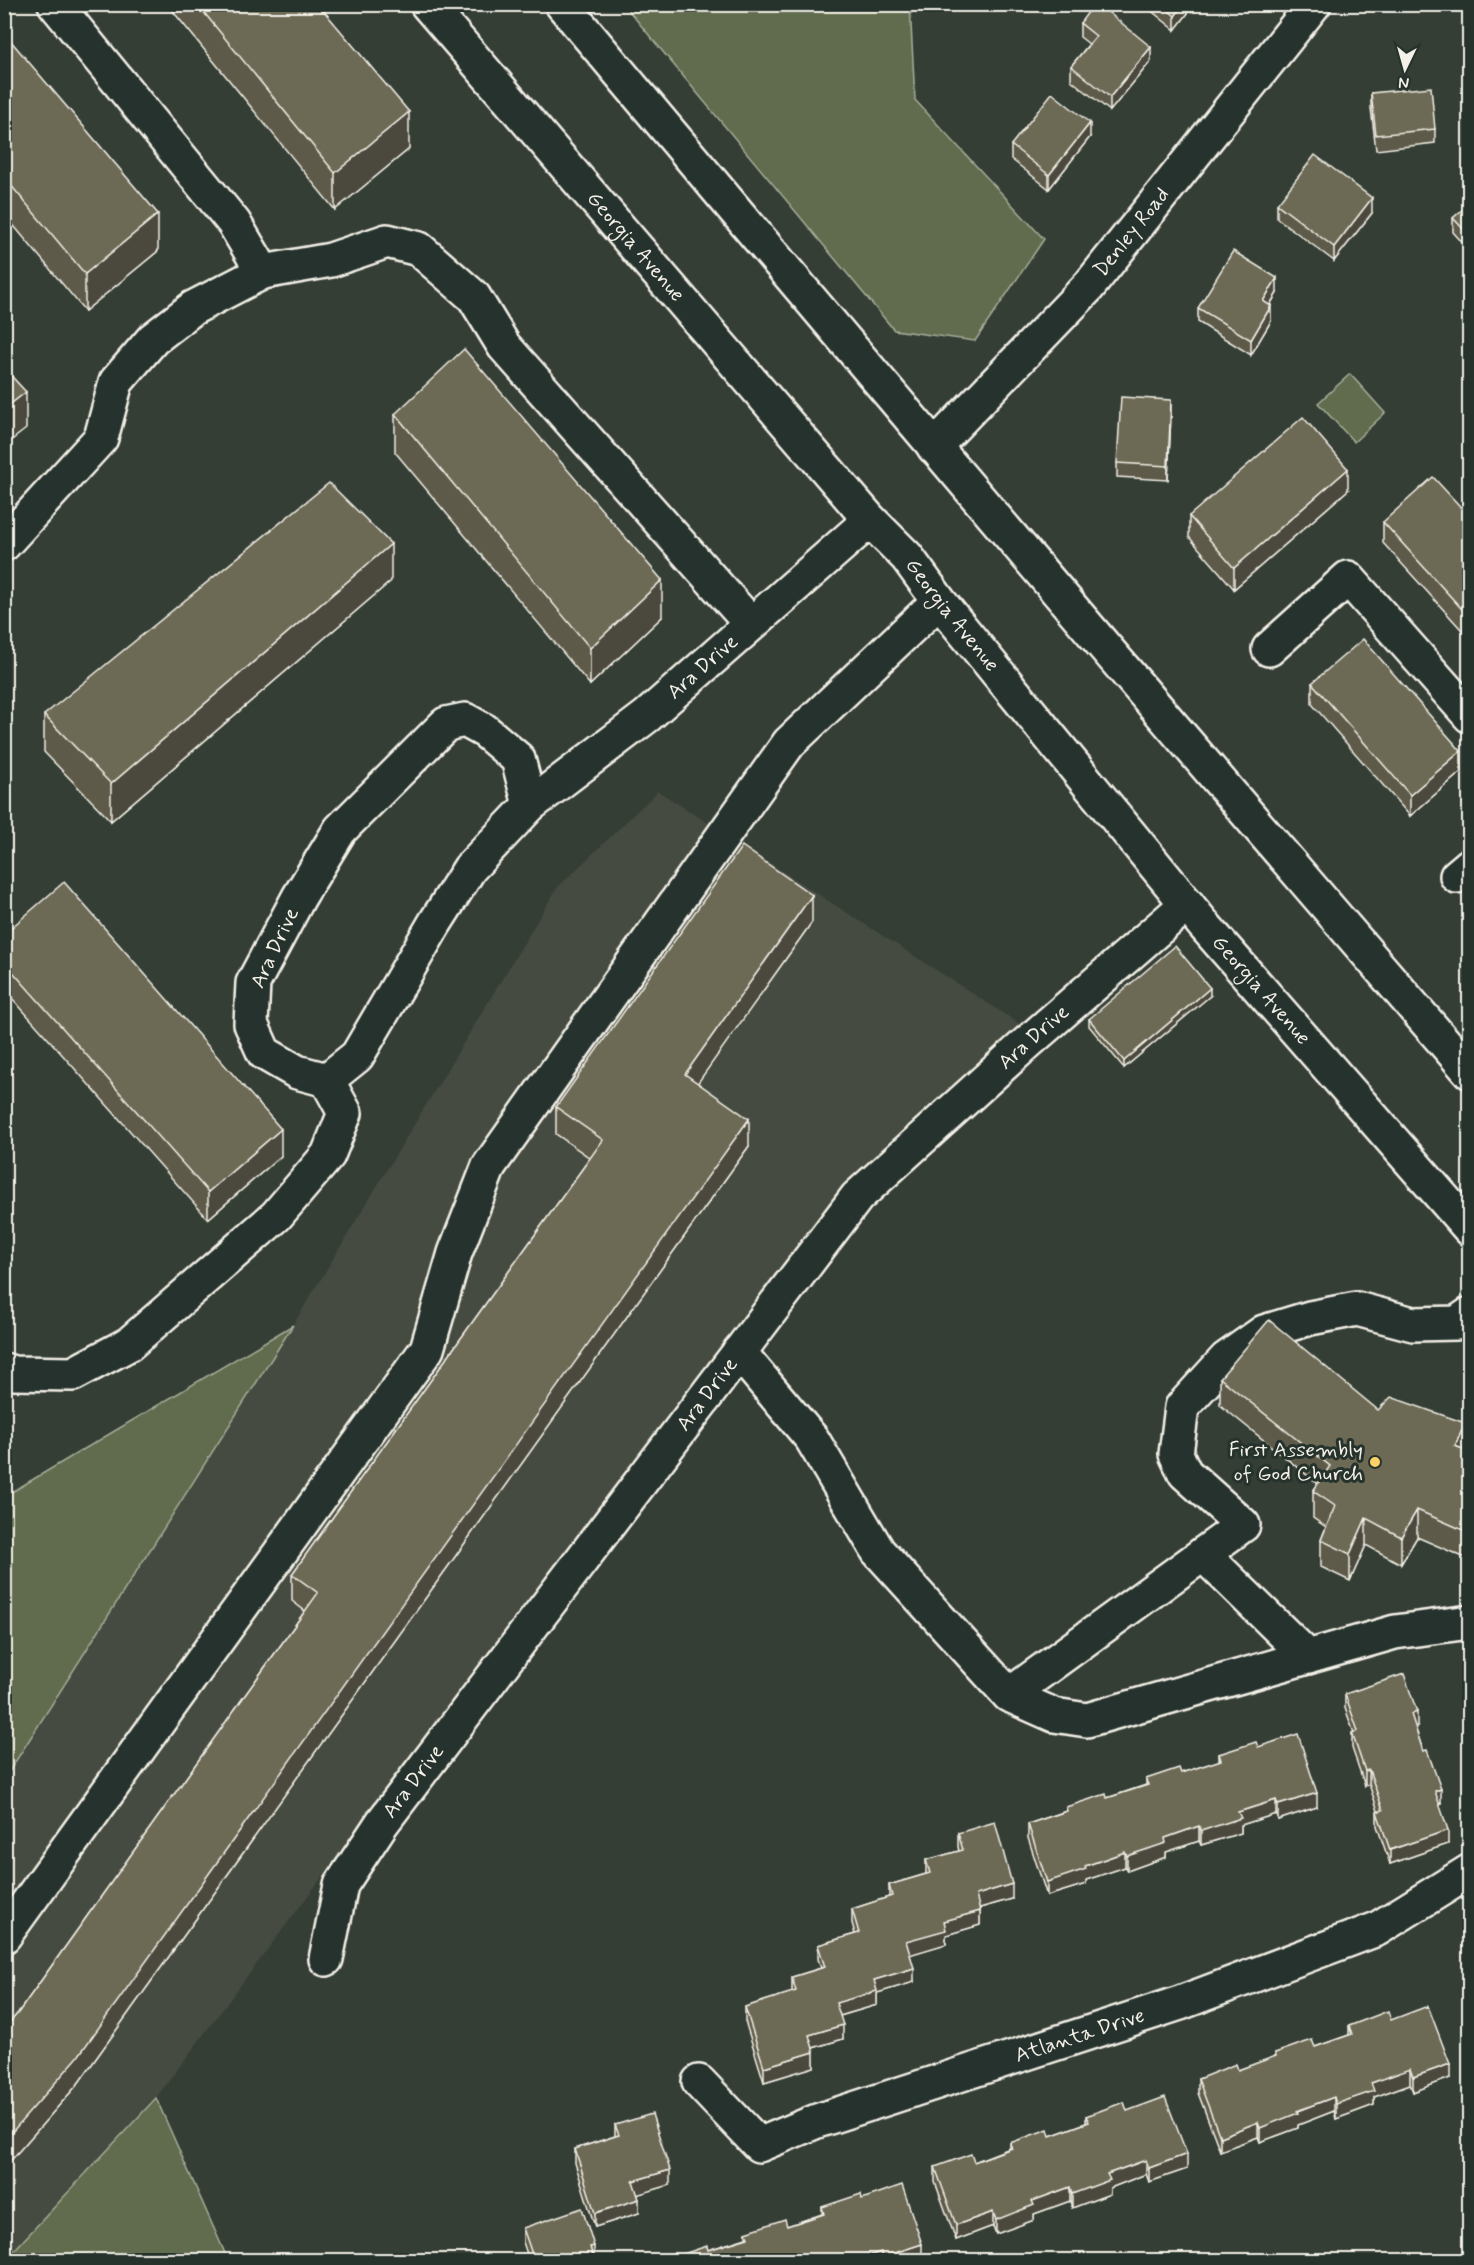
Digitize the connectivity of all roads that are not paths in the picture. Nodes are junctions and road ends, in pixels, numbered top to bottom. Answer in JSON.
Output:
{"nodes":[{"id":1,"x":55,"y":4,"type":"edge"},
{"id":2,"x":427,"y":4,"type":"edge"},
{"id":3,"x":562,"y":4,"type":"edge"},
{"id":4,"x":1314,"y":4,"type":"edge"},
{"id":5,"x":263,"y":272,"type":"junction"},
{"id":6,"x":934,"y":447,"type":"junction"},
{"id":7,"x":870,"y":520,"type":"junction"},
{"id":8,"x":4,"y":544,"type":"edge"},
{"id":9,"x":939,"y":601,"type":"junction"},
{"id":10,"x":751,"y":624,"type":"junction"},
{"id":11,"x":1269,"y":649,"type":"dead end"},
{"id":12,"x":1470,"y":716,"type":"edge"},
{"id":13,"x":530,"y":806,"type":"junction"},
{"id":14,"x":1187,"y":904,"type":"junction"},
{"id":15,"x":1470,"y":1072,"type":"edge"},
{"id":16,"x":327,"y":1080,"type":"junction"},
{"id":17,"x":1470,"y":1230,"type":"edge"},
{"id":18,"x":1470,"y":1314,"type":"edge"},
{"id":19,"x":739,"y":1352,"type":"junction"},
{"id":20,"x":4,"y":1370,"type":"edge"},
{"id":21,"x":1203,"y":1554,"type":"junction"},
{"id":22,"x":1470,"y":1622,"type":"edge"},
{"id":23,"x":1308,"y":1657,"type":"junction"},
{"id":24,"x":1009,"y":1695,"type":"junction"},
{"id":25,"x":1470,"y":1871,"type":"edge"},
{"id":26,"x":4,"y":1936,"type":"edge"},
{"id":27,"x":326,"y":1959,"type":"dead end"},
{"id":28,"x":699,"y":2082,"type":"dead end"}],
"edges":[{"from":1,"to":5,"type":"street"},
{"from":2,"to":7,"type":"street","name":"Georgia Avenue"},
{"from":3,"to":6,"type":"street"},
{"from":4,"to":6,"type":"street","name":"Denley Road"},
{"from":5,"to":8,"type":"street"},
{"from":5,"to":10,"type":"street"},
{"from":6,"to":15,"type":"street"},
{"from":7,"to":9,"type":"street","name":"Georgia Avenue"},
{"from":7,"to":10,"type":"street","name":"Ara Drive"},
{"from":9,"to":14,"type":"street","name":"Georgia Avenue"},
{"from":9,"to":26,"type":"street"},
{"from":10,"to":13,"type":"street","name":"Ara Drive"},
{"from":11,"to":12,"type":"street"},
{"from":13,"to":16,"type":"street","name":"Ara Drive"},
{"from":13,"to":16,"type":"street","name":"Ara Drive"},
{"from":14,"to":17,"type":"street","name":"Georgia Avenue"},
{"from":14,"to":19,"type":"street","name":"Ara Drive"},
{"from":16,"to":20,"type":"street"},
{"from":18,"to":21,"type":"street"},
{"from":19,"to":24,"type":"street"},
{"from":19,"to":27,"type":"street","name":"Ara Drive"},
{"from":21,"to":23,"type":"street"},
{"from":21,"to":24,"type":"street"},
{"from":22,"to":23,"type":"street"},
{"from":23,"to":24,"type":"street"},
{"from":25,"to":28,"type":"street","name":"Atlanta Drive"}]}
